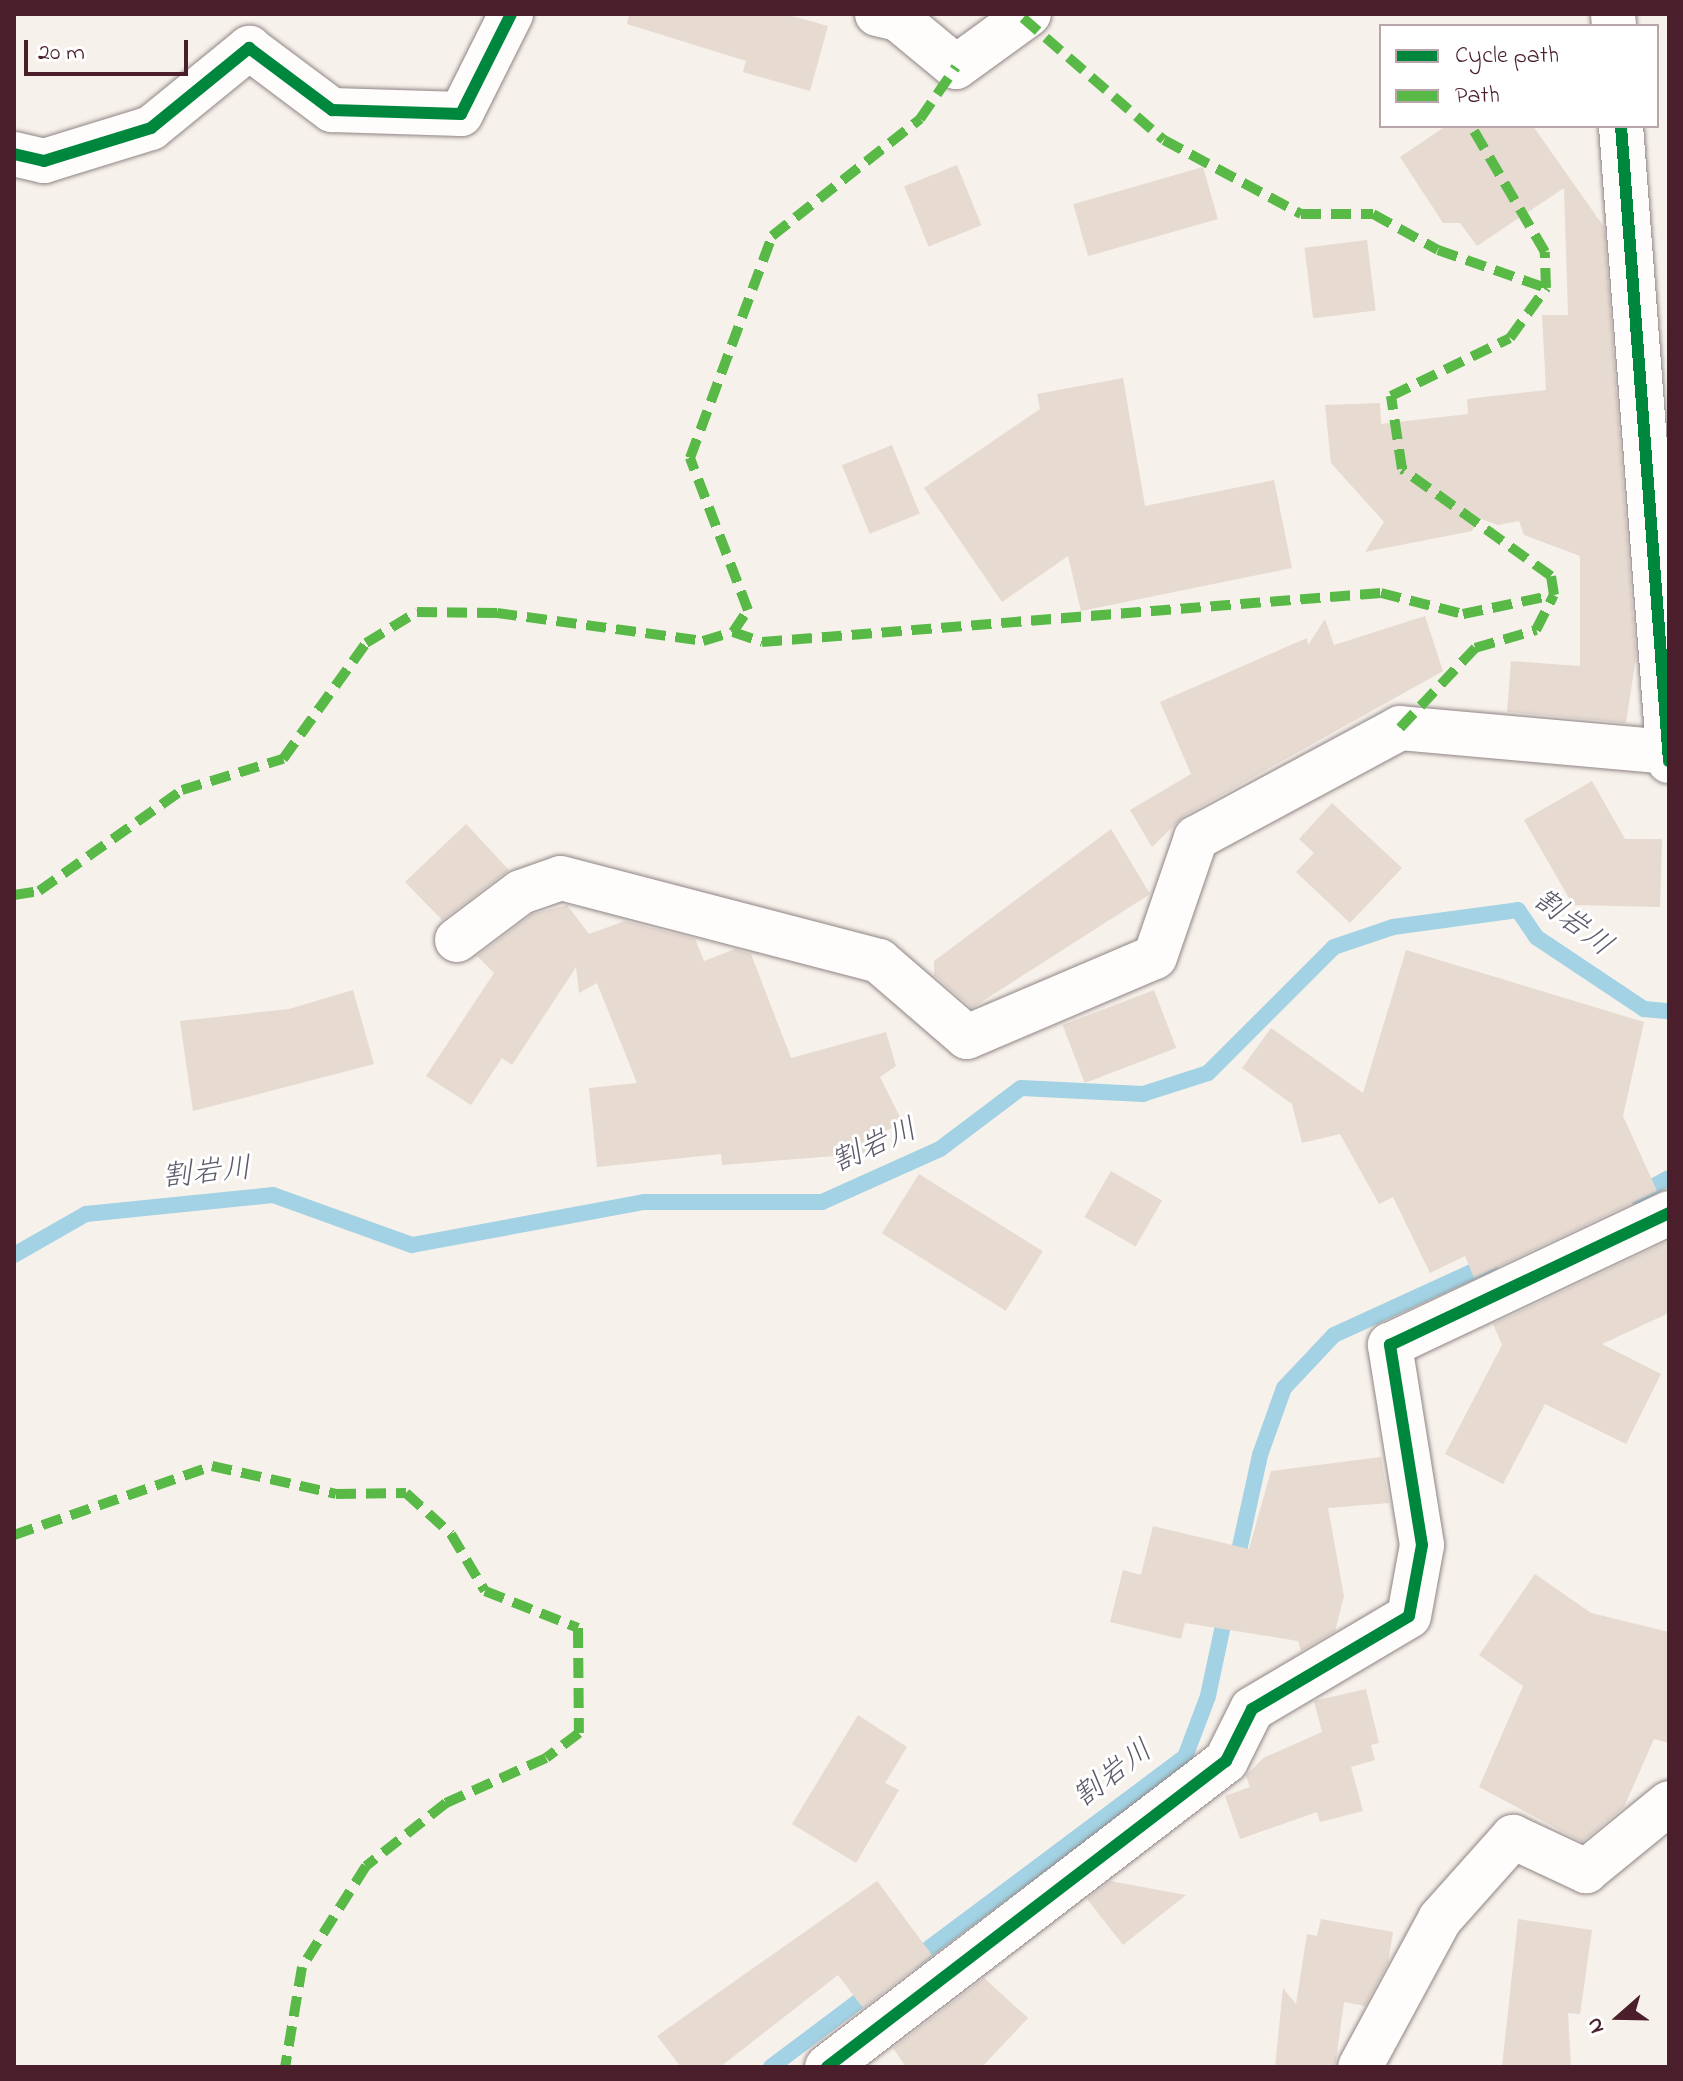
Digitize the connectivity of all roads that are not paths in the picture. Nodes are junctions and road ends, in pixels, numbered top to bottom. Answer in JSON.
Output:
{"nodes":[{"id":1,"x":511,"y":14,"type":"edge"},
{"id":2,"x":877,"y":14,"type":"edge"},
{"id":3,"x":1029,"y":14,"type":"edge"},
{"id":4,"x":1621,"y":128,"type":"edge"},
{"id":5,"x":14,"y":154,"type":"edge"},
{"id":6,"x":1668,"y":752,"type":"edge"},
{"id":7,"x":1669,"y":761,"type":"edge"},
{"id":8,"x":457,"y":940,"type":"dead end"},
{"id":9,"x":1669,"y":1213,"type":"edge"},
{"id":10,"x":1669,"y":1803,"type":"edge"},
{"id":11,"x":827,"y":2067,"type":"edge"},
{"id":12,"x":1360,"y":2067,"type":"edge"}],
"edges":[{"from":1,"to":5,"type":"street"},
{"from":2,"to":3,"type":"street"},
{"from":4,"to":6,"type":"street"},
{"from":6,"to":7,"type":"street"},
{"from":6,"to":8,"type":"street"},
{"from":9,"to":11,"type":"street"},
{"from":10,"to":12,"type":"street"}]}
